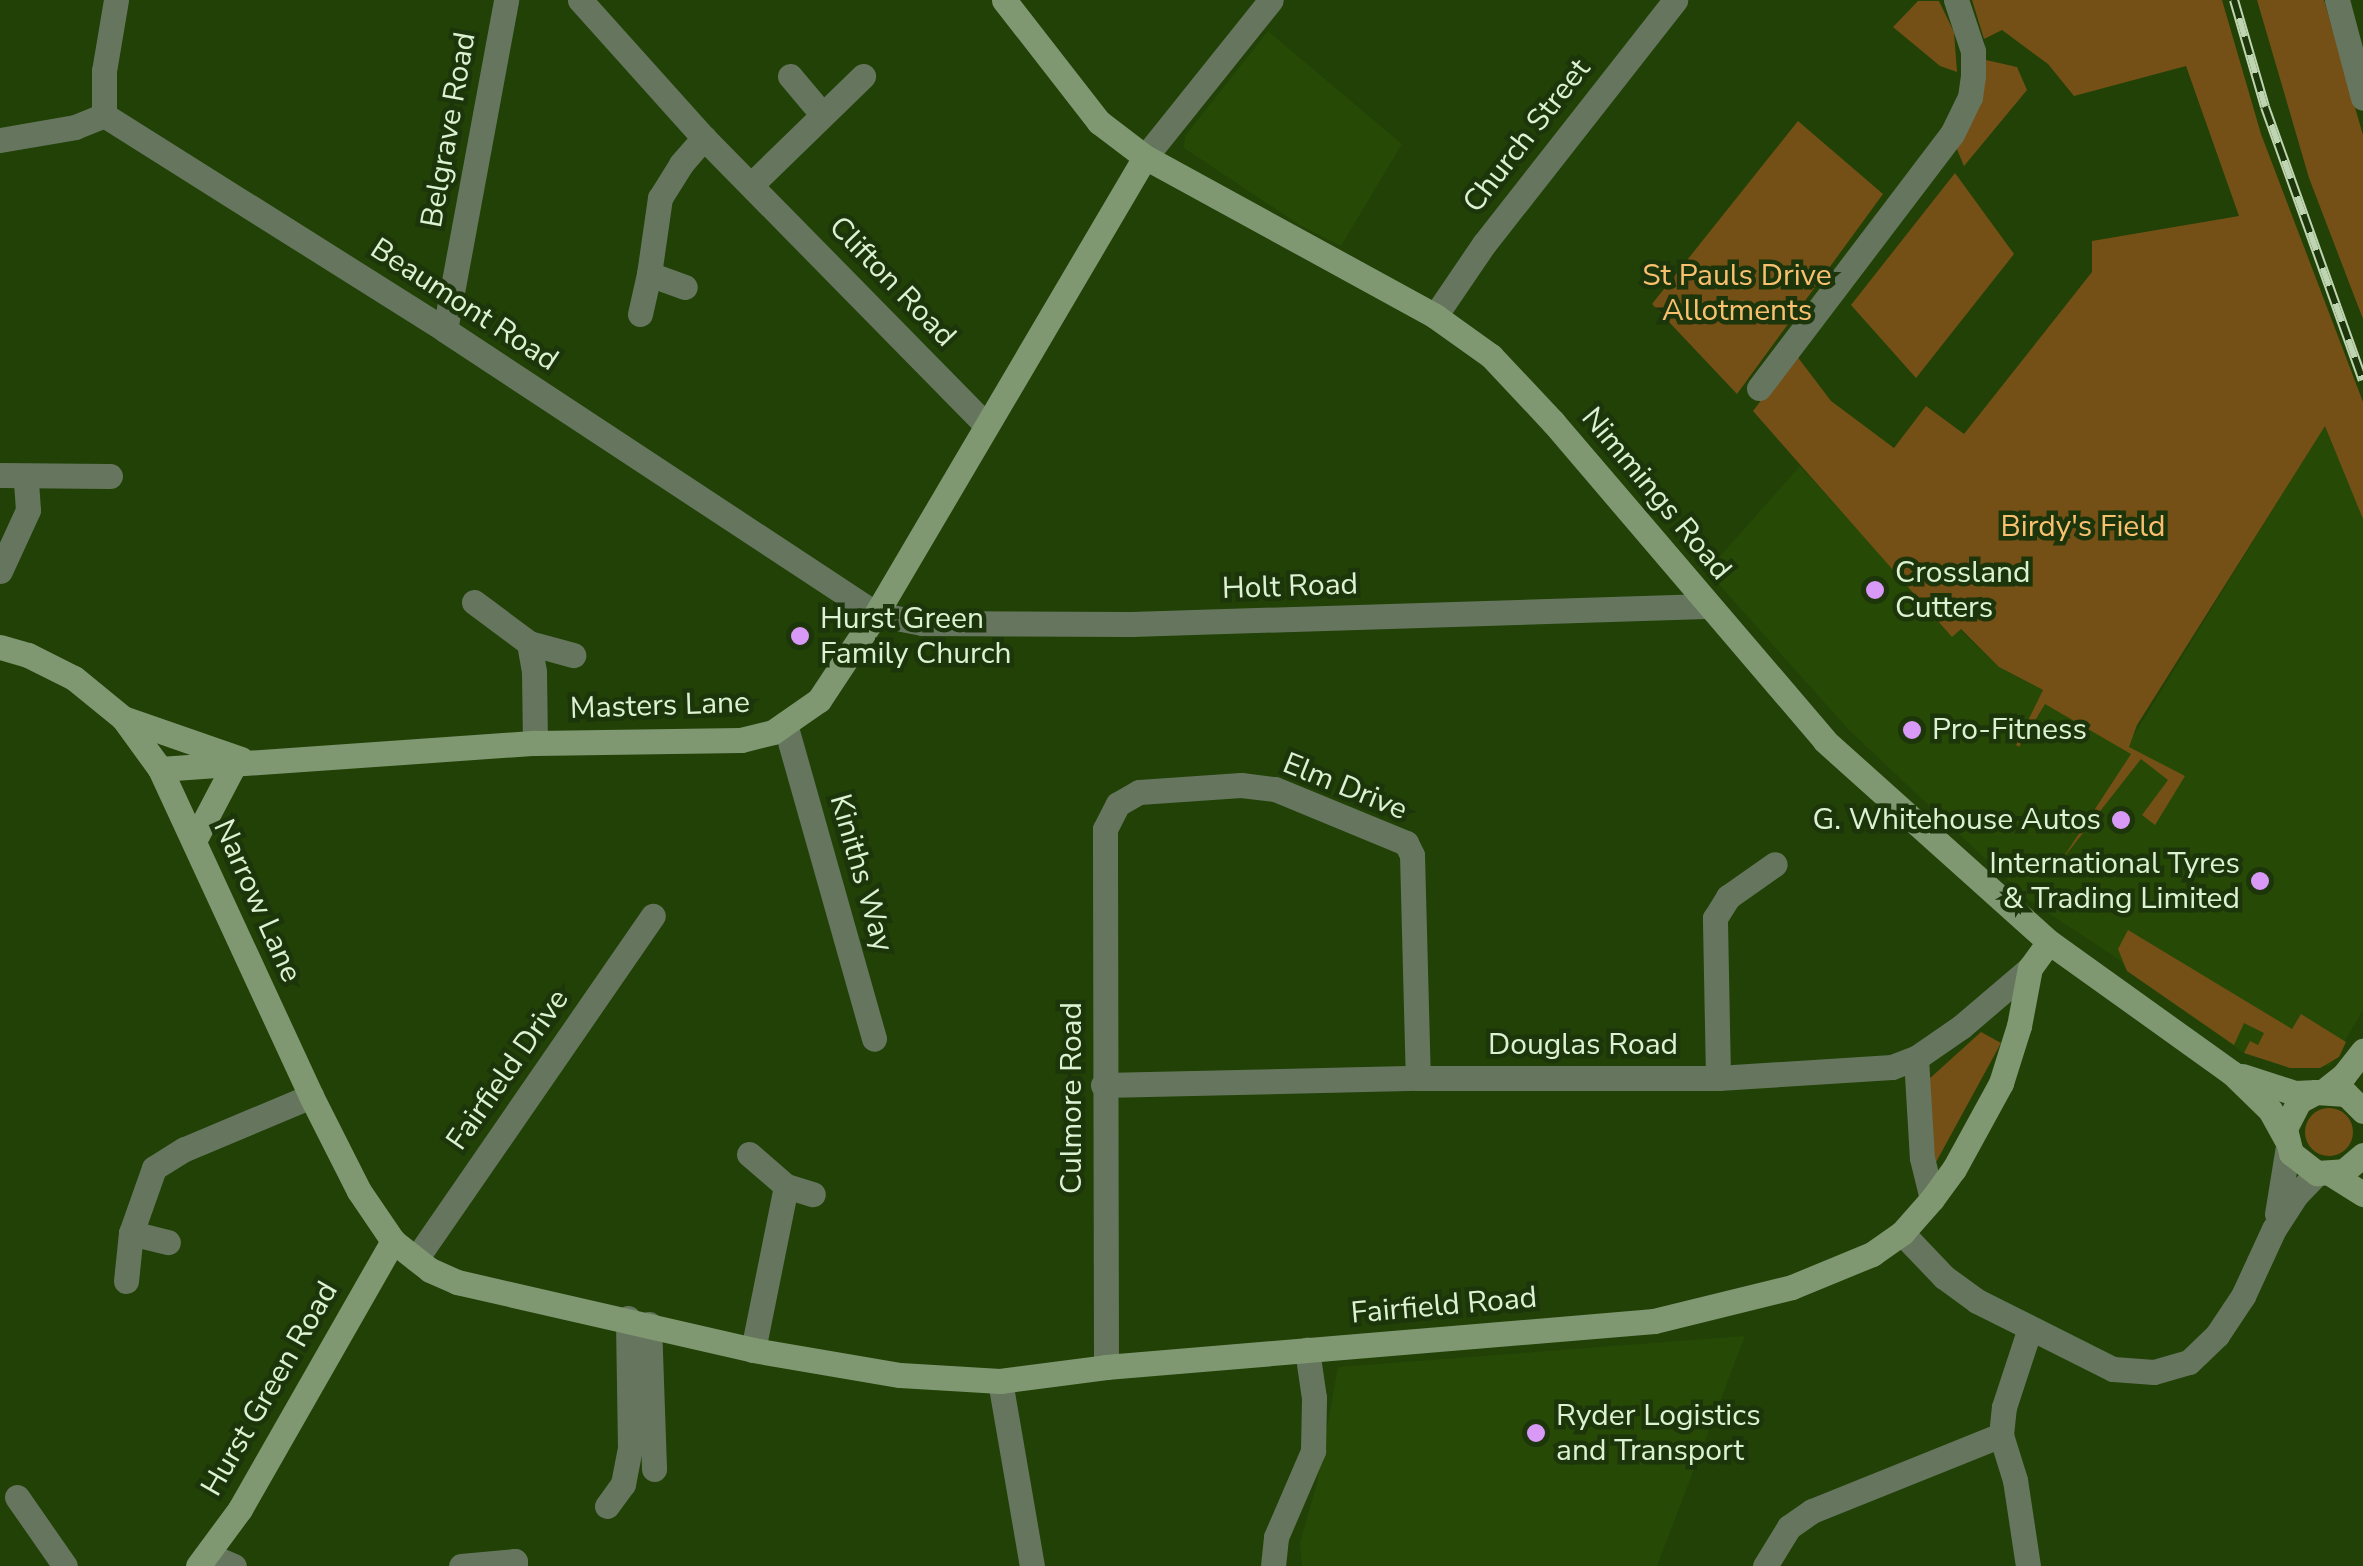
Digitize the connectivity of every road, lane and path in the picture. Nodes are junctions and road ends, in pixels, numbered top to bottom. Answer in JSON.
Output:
{"nodes":[{"id":1,"x":116,"y":0,"type":"edge"},
{"id":2,"x":506,"y":0,"type":"edge"},
{"id":3,"x":580,"y":0,"type":"edge"},
{"id":4,"x":1004,"y":0,"type":"edge"},
{"id":5,"x":1271,"y":0,"type":"edge"},
{"id":6,"x":1674,"y":0,"type":"edge"},
{"id":7,"x":1956,"y":0,"type":"edge"},
{"id":8,"x":2337,"y":0,"type":"edge"},
{"id":9,"x":2359,"y":70,"type":"edge"},
{"id":10,"x":790,"y":76,"type":"dead end"},
{"id":11,"x":863,"y":76,"type":"dead end"},
{"id":12,"x":2363,"y":98,"type":"edge"},
{"id":13,"x":821,"y":113,"type":"junction"},
{"id":14,"x":104,"y":115,"type":"junction"},
{"id":15,"x":704,"y":138,"type":"junction"},
{"id":16,"x":0,"y":140,"type":"edge"},
{"id":17,"x":1145,"y":157,"type":"junction"},
{"id":18,"x":752,"y":184,"type":"junction"},
{"id":19,"x":649,"y":274,"type":"junction"},
{"id":20,"x":685,"y":287,"type":"dead end"},
{"id":21,"x":640,"y":314,"type":"dead end"},
{"id":22,"x":1435,"y":316,"type":"junction"},
{"id":23,"x":445,"y":330,"type":"junction"},
{"id":24,"x":1759,"y":388,"type":"dead end"},
{"id":25,"x":986,"y":425,"type":"junction"},
{"id":26,"x":110,"y":476,"type":"dead end"},
{"id":27,"x":13,"y":477,"type":"edge"},
{"id":28,"x":0,"y":572,"type":"edge"},
{"id":29,"x":474,"y":602,"type":"dead end"},
{"id":30,"x":1706,"y":606,"type":"junction"},
{"id":31,"x":876,"y":614,"type":"junction"},
{"id":32,"x":529,"y":643,"type":"junction"},
{"id":33,"x":0,"y":647,"type":"edge"},
{"id":34,"x":573,"y":655,"type":"dead end"},
{"id":35,"x":123,"y":718,"type":"junction"},
{"id":36,"x":785,"y":724,"type":"junction"},
{"id":37,"x":535,"y":744,"type":"junction"},
{"id":38,"x":243,"y":763,"type":"junction"},
{"id":39,"x":160,"y":768,"type":"junction"},
{"id":40,"x":1105,"y":829,"type":"joint"},
{"id":41,"x":194,"y":841,"type":"junction"},
{"id":42,"x":1775,"y":864,"type":"dead end"},
{"id":43,"x":653,"y":916,"type":"dead end"},
{"id":44,"x":2049,"y":942,"type":"junction"},
{"id":45,"x":2030,"y":968,"type":"junction"},
{"id":46,"x":874,"y":1039,"type":"dead end"},
{"id":47,"x":2363,"y":1051,"type":"edge"},
{"id":48,"x":1916,"y":1058,"type":"junction"},
{"id":49,"x":2232,"y":1073,"type":"junction"},
{"id":50,"x":1418,"y":1078,"type":"junction"},
{"id":51,"x":1718,"y":1078,"type":"junction"},
{"id":52,"x":1103,"y":1085,"type":"junction"},
{"id":53,"x":2320,"y":1091,"type":"junction"},
{"id":54,"x":311,"y":1096,"type":"junction"},
{"id":55,"x":2363,"y":1111,"type":"edge"},
{"id":56,"x":2287,"y":1143,"type":"junction"},
{"id":57,"x":749,"y":1154,"type":"dead end"},
{"id":58,"x":2363,"y":1155,"type":"edge"},
{"id":59,"x":2324,"y":1174,"type":"junction"},
{"id":60,"x":786,"y":1186,"type":"junction"},
{"id":61,"x":813,"y":1194,"type":"dead end"},
{"id":62,"x":2363,"y":1194,"type":"edge"},
{"id":63,"x":1932,"y":1199,"type":"junction"},
{"id":64,"x":2274,"y":1229,"type":"junction"},
{"id":65,"x":1902,"y":1232,"type":"junction"},
{"id":66,"x":131,"y":1233,"type":"junction"},
{"id":67,"x":394,"y":1241,"type":"junction"},
{"id":68,"x":168,"y":1242,"type":"dead end"},
{"id":69,"x":416,"y":1259,"type":"junction"},
{"id":70,"x":126,"y":1280,"type":"dead end"},
{"id":71,"x":639,"y":1321,"type":"junction"},
{"id":72,"x":2030,"y":1328,"type":"junction"},
{"id":73,"x":754,"y":1350,"type":"junction"},
{"id":74,"x":1307,"y":1350,"type":"junction"},
{"id":75,"x":1106,"y":1366,"type":"junction"},
{"id":76,"x":1000,"y":1381,"type":"junction"},
{"id":77,"x":2001,"y":1435,"type":"junction"},
{"id":78,"x":654,"y":1468,"type":"dead end"},
{"id":79,"x":17,"y":1497,"type":"dead end"},
{"id":80,"x":607,"y":1506,"type":"dead end"},
{"id":81,"x":203,"y":1561,"type":"edge"},
{"id":82,"x":65,"y":1566,"type":"edge"},
{"id":83,"x":234,"y":1566,"type":"edge"},
{"id":84,"x":461,"y":1566,"type":"edge"},
{"id":85,"x":516,"y":1566,"type":"edge"},
{"id":86,"x":1032,"y":1566,"type":"edge"},
{"id":87,"x":1274,"y":1566,"type":"edge"},
{"id":88,"x":1765,"y":1566,"type":"edge"},
{"id":89,"x":2028,"y":1566,"type":"edge"}],
"edges":[{"from":1,"to":14,"type":"street"},
{"from":2,"to":23,"type":"street","name":"Belgrave Road"},
{"from":3,"to":15,"type":"street","name":"Clifton Road"},
{"from":4,"to":17,"type":"main road","name":"Nimmings Road"},
{"from":5,"to":17,"type":"street"},
{"from":6,"to":22,"type":"street","name":"Church Street"},
{"from":7,"to":24,"type":"street"},
{"from":8,"to":9,"type":"street"},
{"from":9,"to":12,"type":"street"},
{"from":10,"to":13,"type":"street"},
{"from":11,"to":13,"type":"street"},
{"from":13,"to":18,"type":"street"},
{"from":14,"to":16,"type":"street"},
{"from":14,"to":23,"type":"street","name":"Beaumont Road"},
{"from":15,"to":18,"type":"street","name":"Clifton Road"},
{"from":15,"to":19,"type":"street"},
{"from":17,"to":22,"type":"main road","name":"Nimmings Road"},
{"from":17,"to":25,"type":"main road","name":"Masters Lane"},
{"from":18,"to":25,"type":"street","name":"Clifton Road"},
{"from":19,"to":20,"type":"street"},
{"from":19,"to":21,"type":"street"},
{"from":22,"to":30,"type":"main road","name":"Nimmings Road"},
{"from":23,"to":31,"type":"street","name":"Beaumont Road"},
{"from":25,"to":31,"type":"main road","name":"Masters Lane"},
{"from":26,"to":27,"type":"street"},
{"from":27,"to":28,"type":"street"},
{"from":29,"to":32,"type":"street"},
{"from":30,"to":31,"type":"street","name":"Holt Road"},
{"from":30,"to":44,"type":"main road","name":"Nimmings Road"},
{"from":31,"to":36,"type":"main road","name":"Masters Lane"},
{"from":32,"to":34,"type":"street"},
{"from":32,"to":37,"type":"street"},
{"from":33,"to":35,"type":"main road","name":"Narrow Lane"},
{"from":35,"to":38,"type":"main road"},
{"from":35,"to":39,"type":"main road","name":"Narrow Lane"},
{"from":36,"to":37,"type":"main road","name":"Masters Lane"},
{"from":36,"to":46,"type":"street","name":"Kiniths Way"},
{"from":37,"to":38,"type":"main road","name":"Masters Lane"},
{"from":38,"to":39,"type":"main road","name":"Masters Lane"},
{"from":38,"to":41,"type":"main road"},
{"from":39,"to":41,"type":"main road","name":"Narrow Lane"},
{"from":40,"to":50,"type":"street","name":"Elm Drive"},
{"from":40,"to":52,"type":"street","name":"Culmore Road"},
{"from":41,"to":54,"type":"main road","name":"Narrow Lane"},
{"from":42,"to":51,"type":"street"},
{"from":43,"to":69,"type":"street","name":"Fairfield Drive"},
{"from":44,"to":45,"type":"main road","name":"Fairfield Road"},
{"from":44,"to":49,"type":"main road","name":"Nimmings Road"},
{"from":45,"to":48,"type":"street","name":"Douglas Road"},
{"from":45,"to":63,"type":"main road","name":"Fairfield Road"},
{"from":47,"to":53,"type":"main road"},
{"from":48,"to":51,"type":"street","name":"Douglas Road"},
{"from":48,"to":63,"type":"street"},
{"from":49,"to":53,"type":"main road","name":"Nimmings Road"},
{"from":49,"to":56,"type":"main road","name":"Nimmings Road"},
{"from":50,"to":51,"type":"street","name":"Douglas Road"},
{"from":50,"to":52,"type":"street","name":"Douglas Road"},
{"from":52,"to":75,"type":"street","name":"Culmore Road"},
{"from":53,"to":55,"type":"main road"},
{"from":53,"to":56,"type":"main road"},
{"from":54,"to":66,"type":"street"},
{"from":54,"to":67,"type":"main road","name":"Narrow Lane"},
{"from":56,"to":59,"type":"main road","name":"Nimmings Road"},
{"from":56,"to":64,"type":"street"},
{"from":57,"to":60,"type":"street"},
{"from":58,"to":59,"type":"main road"},
{"from":59,"to":62,"type":"main road","name":"Nimmings Road"},
{"from":59,"to":64,"type":"street"},
{"from":60,"to":61,"type":"street"},
{"from":60,"to":73,"type":"street"},
{"from":63,"to":65,"type":"main road","name":"Fairfield Road"},
{"from":64,"to":72,"type":"street"},
{"from":65,"to":72,"type":"street"},
{"from":65,"to":74,"type":"main road","name":"Fairfield Road"},
{"from":66,"to":68,"type":"street"},
{"from":66,"to":70,"type":"street"},
{"from":67,"to":69,"type":"main road","name":"Fairfield Road"},
{"from":67,"to":81,"type":"main road","name":"Hurst Green Road"},
{"from":69,"to":71,"type":"main road","name":"Fairfield Road"},
{"from":71,"to":73,"type":"main road","name":"Fairfield Road"},
{"from":71,"to":78,"type":"street"},
{"from":71,"to":80,"type":"street"},
{"from":72,"to":77,"type":"street"},
{"from":73,"to":76,"type":"main road","name":"Fairfield Road"},
{"from":74,"to":75,"type":"main road","name":"Fairfield Road"},
{"from":74,"to":87,"type":"street"},
{"from":75,"to":76,"type":"main road","name":"Fairfield Road"},
{"from":76,"to":86,"type":"street"},
{"from":77,"to":88,"type":"street"},
{"from":77,"to":89,"type":"street"},
{"from":79,"to":82,"type":"street"},
{"from":81,"to":83,"type":"street"},
{"from":84,"to":85,"type":"street"}]}
